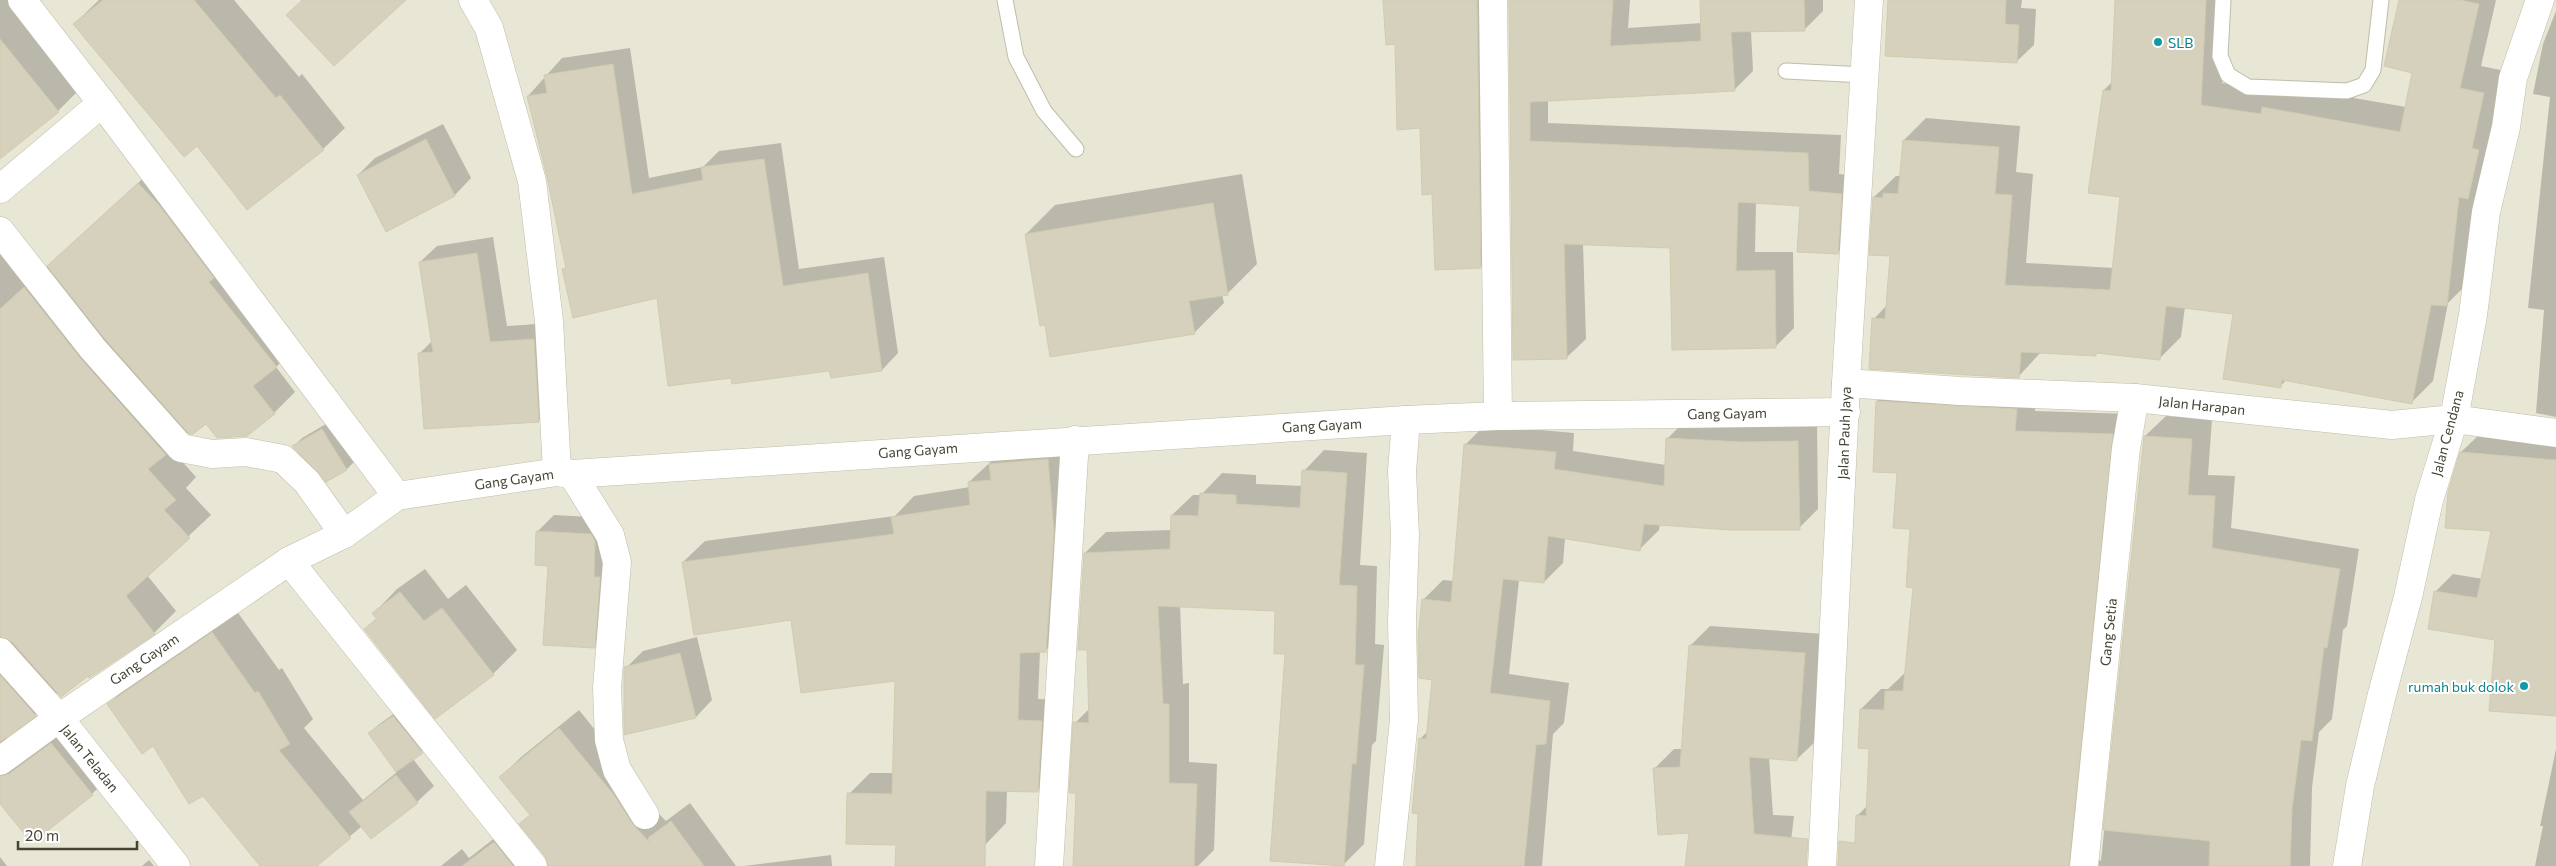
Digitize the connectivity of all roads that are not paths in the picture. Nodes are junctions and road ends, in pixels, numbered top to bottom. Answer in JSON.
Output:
{"nodes":[{"id":1,"x":22,"y":0,"type":"edge"},
{"id":2,"x":473,"y":0,"type":"edge"},
{"id":3,"x":1005,"y":0,"type":"edge"},
{"id":4,"x":1493,"y":0,"type":"edge"},
{"id":5,"x":1869,"y":0,"type":"edge"},
{"id":6,"x":2223,"y":0,"type":"edge"},
{"id":7,"x":2381,"y":0,"type":"edge"},
{"id":8,"x":2540,"y":0,"type":"edge"},
{"id":9,"x":1786,"y":71,"type":"dead end"},
{"id":10,"x":1865,"y":75,"type":"junction"},
{"id":11,"x":102,"y":103,"type":"junction"},
{"id":12,"x":1076,"y":149,"type":"dead end"},
{"id":13,"x":0,"y":189,"type":"edge"},
{"id":14,"x":0,"y":231,"type":"edge"},
{"id":15,"x":1846,"y":383,"type":"junction"},
{"id":16,"x":2135,"y":398,"type":"junction"},
{"id":17,"x":1846,"y":412,"type":"junction"},
{"id":18,"x":1498,"y":416,"type":"junction"},
{"id":19,"x":2454,"y":419,"type":"junction"},
{"id":20,"x":1406,"y":420,"type":"junction"},
{"id":21,"x":2556,"y":433,"type":"edge"},
{"id":22,"x":1075,"y":440,"type":"junction"},
{"id":23,"x":564,"y":473,"type":"junction"},
{"id":24,"x":397,"y":496,"type":"junction"},
{"id":25,"x":344,"y":534,"type":"junction"},
{"id":26,"x":289,"y":561,"type":"junction"},
{"id":27,"x":0,"y":652,"type":"edge"},
{"id":28,"x":58,"y":718,"type":"junction"},
{"id":29,"x":0,"y":761,"type":"edge"},
{"id":30,"x":644,"y":815,"type":"dead end"},
{"id":31,"x":176,"y":866,"type":"edge"},
{"id":32,"x":533,"y":866,"type":"edge"},
{"id":33,"x":1049,"y":866,"type":"edge"},
{"id":34,"x":1390,"y":866,"type":"edge"},
{"id":35,"x":1822,"y":866,"type":"edge"},
{"id":36,"x":2084,"y":866,"type":"edge"},
{"id":37,"x":2347,"y":866,"type":"edge"}],
"edges":[{"from":1,"to":11,"type":"street"},
{"from":2,"to":23,"type":"street"},
{"from":3,"to":12,"type":"lane"},
{"from":4,"to":18,"type":"street"},
{"from":5,"to":10,"type":"street","name":"Jalan Pauh Jaya"},
{"from":6,"to":7,"type":"lane"},
{"from":8,"to":19,"type":"street","name":"Jalan Cendana"},
{"from":9,"to":10,"type":"lane"},
{"from":10,"to":15,"type":"street","name":"Jalan Pauh Jaya"},
{"from":11,"to":13,"type":"street"},
{"from":11,"to":24,"type":"street"},
{"from":14,"to":25,"type":"street"},
{"from":15,"to":16,"type":"street","name":"Jalan Harapan"},
{"from":15,"to":17,"type":"street","name":"Jalan Pauh Jaya"},
{"from":16,"to":19,"type":"street","name":"Jalan Harapan"},
{"from":16,"to":36,"type":"street","name":"Gang Setia"},
{"from":17,"to":18,"type":"street","name":"Gang Gayam"},
{"from":17,"to":35,"type":"street","name":"Jalan Pauh Jaya"},
{"from":18,"to":20,"type":"street","name":"Gang Gayam"},
{"from":19,"to":21,"type":"street","name":"Jalan Harapan"},
{"from":19,"to":37,"type":"street","name":"Jalan Cendana"},
{"from":20,"to":22,"type":"street","name":"Gang Gayam"},
{"from":20,"to":34,"type":"street"},
{"from":22,"to":23,"type":"street","name":"Gang Gayam"},
{"from":22,"to":33,"type":"street"},
{"from":23,"to":24,"type":"street","name":"Gang Gayam"},
{"from":23,"to":30,"type":"street"},
{"from":24,"to":25,"type":"street","name":"Gang Gayam"},
{"from":25,"to":26,"type":"street","name":"Gang Gayam"},
{"from":26,"to":28,"type":"street","name":"Gang Gayam"},
{"from":26,"to":32,"type":"street"},
{"from":27,"to":28,"type":"street","name":"Jalan Teladan"},
{"from":28,"to":29,"type":"street","name":"Gang Gayam"},
{"from":28,"to":31,"type":"street","name":"Jalan Teladan"}]}
